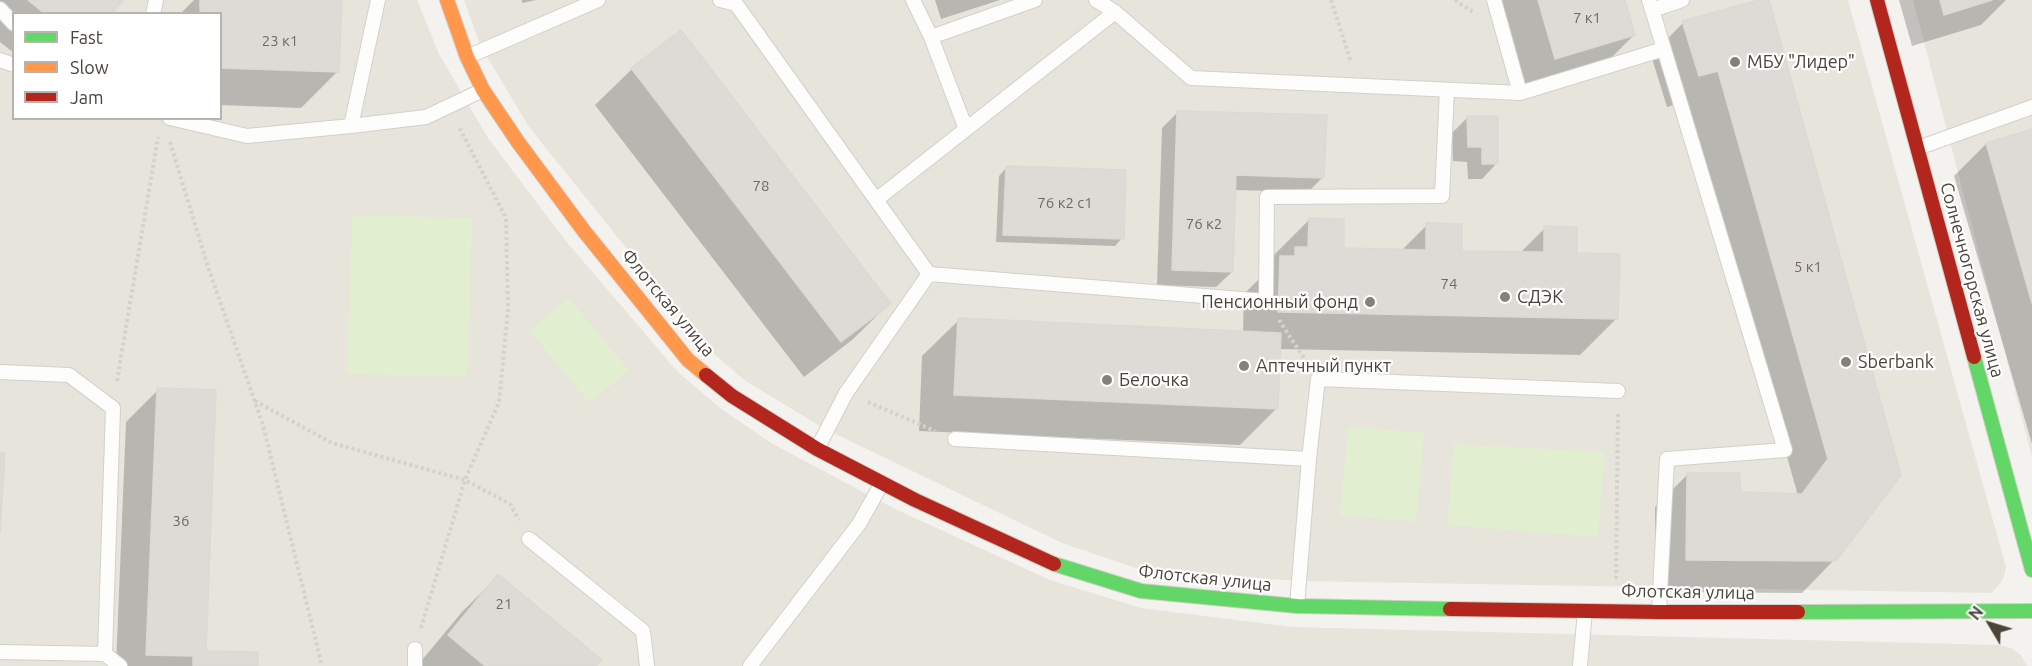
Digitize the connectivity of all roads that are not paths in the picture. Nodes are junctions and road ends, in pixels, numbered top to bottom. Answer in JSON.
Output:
{"nodes":[{"id":1,"x":378,"y":0,"type":"edge"},
{"id":2,"x":447,"y":0,"type":"edge"},
{"id":3,"x":598,"y":0,"type":"edge"},
{"id":4,"x":720,"y":0,"type":"edge"},
{"id":5,"x":913,"y":0,"type":"edge"},
{"id":6,"x":1035,"y":0,"type":"edge"},
{"id":7,"x":1096,"y":0,"type":"edge"},
{"id":8,"x":1494,"y":0,"type":"edge"},
{"id":9,"x":1682,"y":0,"type":"edge"},
{"id":10,"x":1877,"y":0,"type":"edge"},
{"id":11,"x":1651,"y":5,"type":"edge"},
{"id":12,"x":0,"y":9,"type":"edge"},
{"id":13,"x":1115,"y":12,"type":"junction"},
{"id":14,"x":12,"y":22,"type":"edge"},
{"id":15,"x":931,"y":37,"type":"junction"},
{"id":16,"x":1664,"y":49,"type":"junction"},
{"id":17,"x":466,"y":57,"type":"junction"},
{"id":18,"x":483,"y":90,"type":"junction"},
{"id":19,"x":1447,"y":90,"type":"junction"},
{"id":20,"x":1520,"y":93,"type":"junction"},
{"id":21,"x":2032,"y":107,"type":"edge"},
{"id":22,"x":179,"y":120,"type":"edge"},
{"id":23,"x":351,"y":126,"type":"junction"},
{"id":24,"x":966,"y":129,"type":"junction"},
{"id":25,"x":1918,"y":148,"type":"junction"},
{"id":26,"x":876,"y":200,"type":"junction"},
{"id":27,"x":928,"y":274,"type":"junction"},
{"id":28,"x":0,"y":372,"type":"edge"},
{"id":29,"x":1618,"y":391,"type":"road end"},
{"id":30,"x":956,"y":440,"type":"road end"},
{"id":31,"x":817,"y":449,"type":"junction"},
{"id":32,"x":1310,"y":459,"type":"junction"},
{"id":33,"x":883,"y":482,"type":"junction"},
{"id":34,"x":530,"y":539,"type":"road end"},
{"id":35,"x":2032,"y":570,"type":"edge"},
{"id":36,"x":1297,"y":606,"type":"junction"},
{"id":37,"x":1585,"y":611,"type":"junction"},
{"id":38,"x":2032,"y":611,"type":"edge"},
{"id":39,"x":1659,"y":612,"type":"junction"},
{"id":40,"x":415,"y":649,"type":"road end"},
{"id":41,"x":0,"y":652,"type":"edge"},
{"id":42,"x":105,"y":654,"type":"junction"},
{"id":43,"x":120,"y":666,"type":"edge"},
{"id":44,"x":415,"y":666,"type":"edge"},
{"id":45,"x":647,"y":666,"type":"edge"},
{"id":46,"x":750,"y":666,"type":"edge"},
{"id":47,"x":1580,"y":666,"type":"edge"}],
"edges":[{"from":1,"to":23,"type":"lane"},
{"from":2,"to":17,"type":"street","name":"Флотская улица"},
{"from":3,"to":17,"type":"lane"},
{"from":4,"to":26,"type":"lane"},
{"from":5,"to":15,"type":"lane"},
{"from":6,"to":15,"type":"lane"},
{"from":7,"to":13,"type":"lane"},
{"from":8,"to":20,"type":"lane"},
{"from":9,"to":11,"type":"lane"},
{"from":10,"to":25,"type":"street","name":"Солнечногорская улица"},
{"from":11,"to":16,"type":"lane"},
{"from":12,"to":14,"type":"lane"},
{"from":13,"to":19,"type":"lane"},
{"from":13,"to":24,"type":"lane"},
{"from":15,"to":24,"type":"lane"},
{"from":16,"to":20,"type":"lane"},
{"from":16,"to":39,"type":"lane"},
{"from":17,"to":18,"type":"street","name":"Флотская улица"},
{"from":18,"to":23,"type":"lane"},
{"from":18,"to":31,"type":"street","name":"Флотская улица"},
{"from":19,"to":20,"type":"lane"},
{"from":19,"to":27,"type":"lane"},
{"from":21,"to":25,"type":"lane"},
{"from":22,"to":23,"type":"lane"},
{"from":24,"to":26,"type":"lane"},
{"from":25,"to":35,"type":"street","name":"Солнечногорская улица"},
{"from":26,"to":27,"type":"lane"},
{"from":27,"to":31,"type":"lane"},
{"from":28,"to":42,"type":"lane"},
{"from":29,"to":32,"type":"lane"},
{"from":30,"to":32,"type":"lane"},
{"from":31,"to":33,"type":"street","name":"Флотская улица"},
{"from":32,"to":36,"type":"lane"},
{"from":33,"to":36,"type":"street","name":"Флотская улица"},
{"from":33,"to":46,"type":"lane"},
{"from":34,"to":45,"type":"lane"},
{"from":36,"to":37,"type":"street","name":"Флотская улица"},
{"from":37,"to":39,"type":"street","name":"Флотская улица"},
{"from":37,"to":47,"type":"lane"},
{"from":38,"to":39,"type":"street","name":"Флотская улица"},
{"from":40,"to":44,"type":"lane"},
{"from":41,"to":42,"type":"lane"},
{"from":42,"to":43,"type":"lane"}]}
